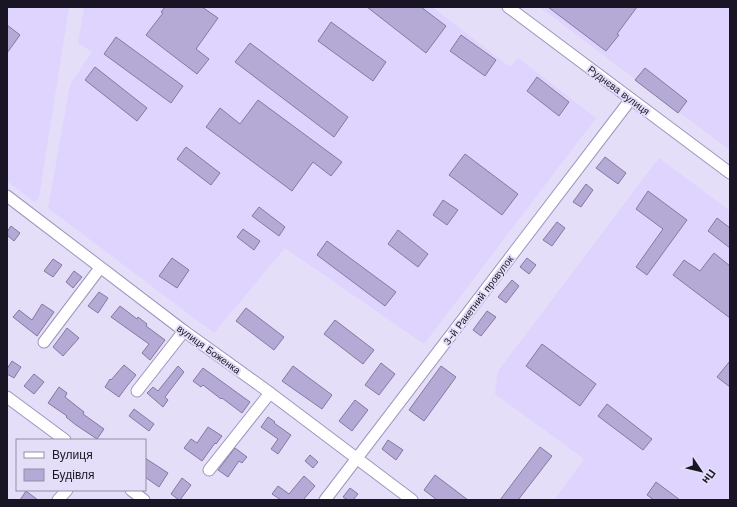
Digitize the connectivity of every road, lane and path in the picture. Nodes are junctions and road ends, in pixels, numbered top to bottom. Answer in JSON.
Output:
{"nodes":[{"id":1,"x":508,"y":7,"type":"edge"},
{"id":2,"x":632,"y":99,"type":"junction"},
{"id":3,"x":730,"y":173,"type":"edge"},
{"id":4,"x":9,"y":202,"type":"edge"},
{"id":5,"x":100,"y":268,"type":"junction"},
{"id":6,"x":184,"y":332,"type":"junction"},
{"id":7,"x":44,"y":342,"type":"dead end"},
{"id":8,"x":137,"y":391,"type":"dead end"},
{"id":9,"x":270,"y":393,"type":"junction"},
{"id":10,"x":7,"y":397,"type":"edge"},
{"id":11,"x":64,"y":439,"type":"edge"},
{"id":12,"x":357,"y":459,"type":"junction"},
{"id":13,"x":209,"y":470,"type":"dead end"},
{"id":14,"x":66,"y":491,"type":"edge"},
{"id":15,"x":132,"y":491,"type":"edge"},
{"id":16,"x":58,"y":500,"type":"edge"},
{"id":17,"x":144,"y":500,"type":"edge"},
{"id":18,"x":325,"y":500,"type":"edge"},
{"id":19,"x":412,"y":500,"type":"edge"}],
"edges":[{"from":1,"to":2,"type":"street","name":"Руднєва вулиця"},
{"from":2,"to":3,"type":"street","name":"Руднєва вулиця"},
{"from":2,"to":12,"type":"street","name":"3-й Ракетний провулок"},
{"from":4,"to":5,"type":"street","name":"вулиця Боженка"},
{"from":5,"to":6,"type":"street","name":"вулиця Боженка"},
{"from":5,"to":7,"type":"street"},
{"from":6,"to":8,"type":"street"},
{"from":6,"to":9,"type":"street","name":"вулиця Боженка"},
{"from":9,"to":12,"type":"street","name":"вулиця Боженка"},
{"from":9,"to":13,"type":"street"},
{"from":10,"to":11,"type":"street"},
{"from":12,"to":18,"type":"street","name":"3-й Ракетний провулок"},
{"from":12,"to":19,"type":"street","name":"вулиця Боженка"},
{"from":14,"to":16,"type":"street"},
{"from":15,"to":17,"type":"street"}]}
